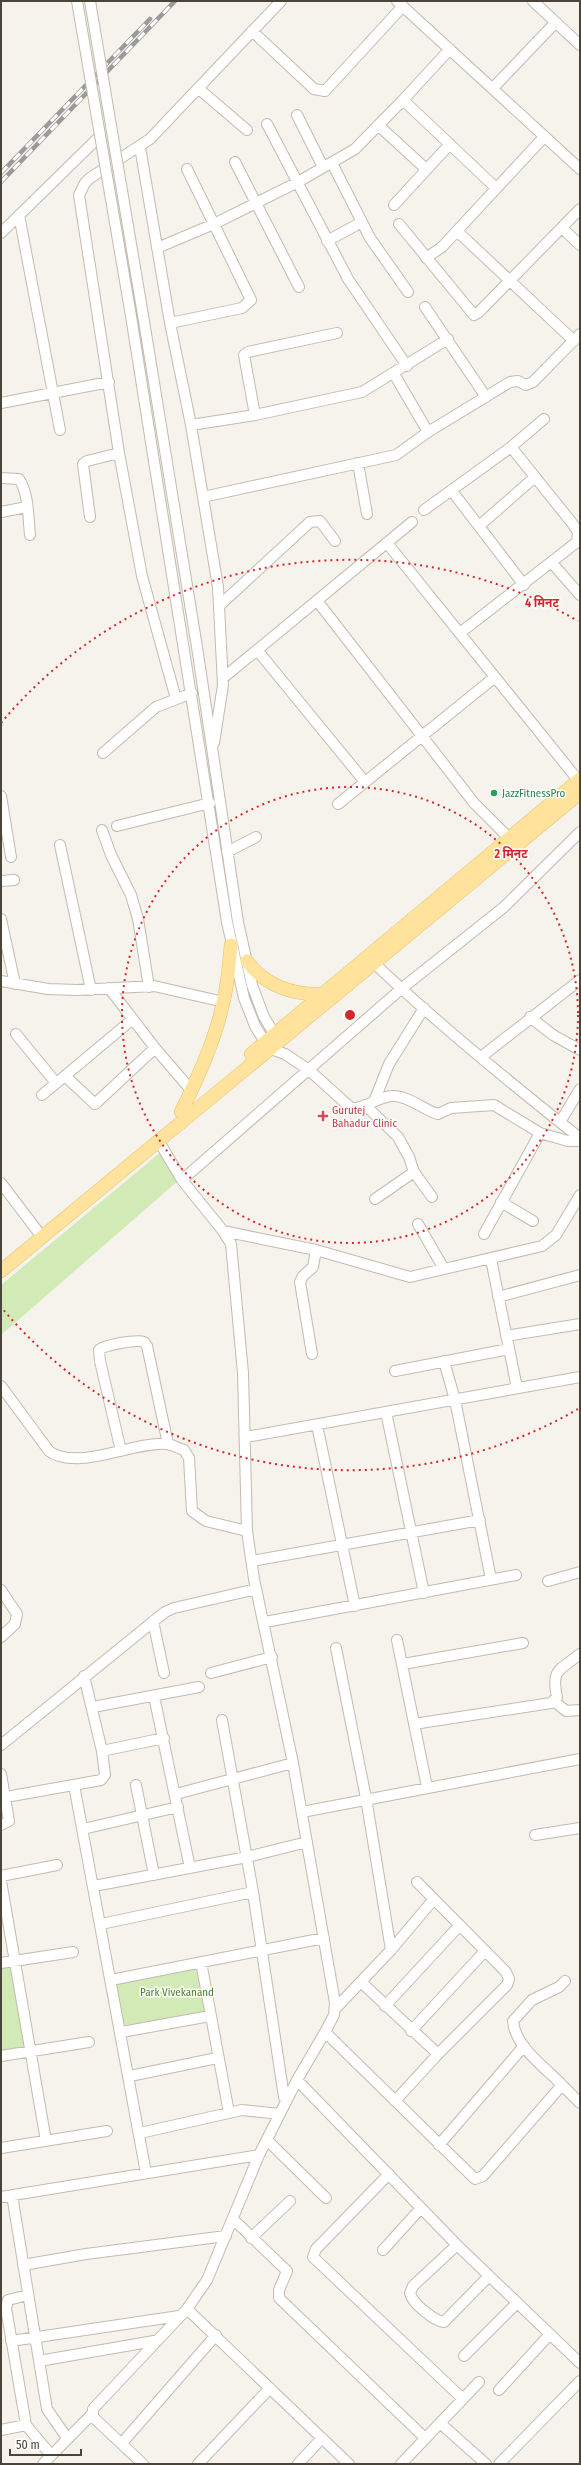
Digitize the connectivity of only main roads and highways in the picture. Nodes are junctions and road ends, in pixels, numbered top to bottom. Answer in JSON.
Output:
{"nodes":[{"id":1,"x":579,"y":779,"type":"edge"},
{"id":2,"x":580,"y":793,"type":"edge"},
{"id":3,"x":231,"y":945,"type":"road end"},
{"id":4,"x":247,"y":961,"type":"road end"},
{"id":5,"x":321,"y":994,"type":"junction"},
{"id":6,"x":272,"y":1041,"type":"junction"},
{"id":7,"x":181,"y":1112,"type":"junction"},
{"id":8,"x":168,"y":1131,"type":"junction"},
{"id":9,"x":1,"y":1271,"type":"edge"}],
"edges":[{"from":1,"to":5,"type":"main road"},
{"from":2,"to":6,"type":"main road"},
{"from":3,"to":7,"type":"main road"},
{"from":4,"to":5,"type":"main road"},
{"from":5,"to":6,"type":"main road"},
{"from":6,"to":7,"type":"main road"},
{"from":6,"to":8,"type":"main road"},
{"from":7,"to":8,"type":"main road"},
{"from":8,"to":9,"type":"main road"}]}
